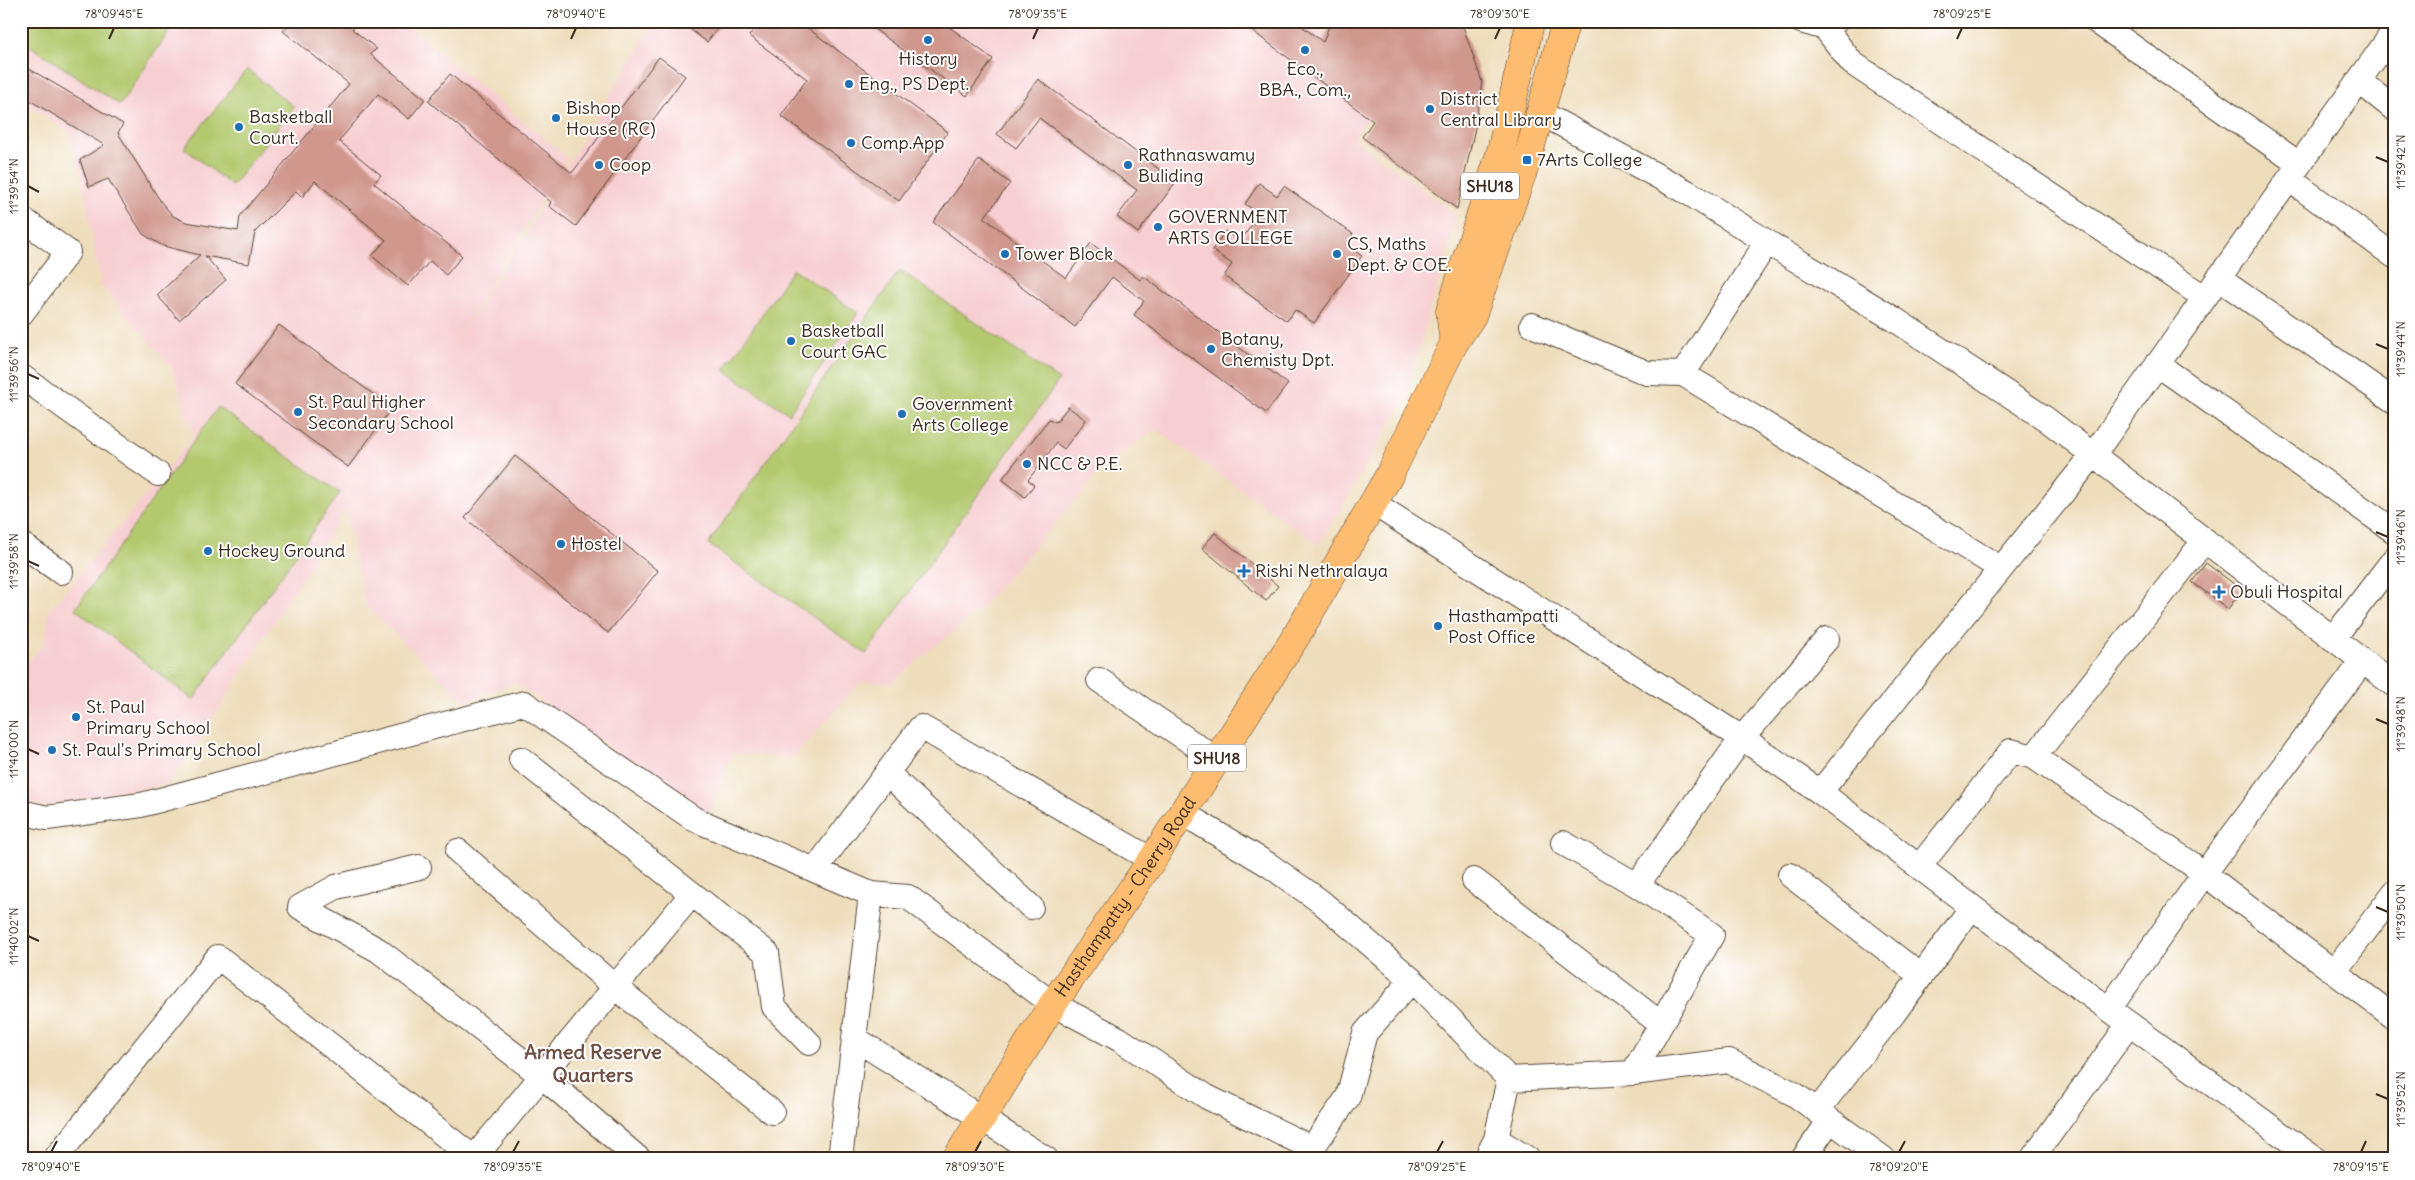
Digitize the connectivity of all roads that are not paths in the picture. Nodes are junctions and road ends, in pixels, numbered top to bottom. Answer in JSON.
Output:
{"nodes":[{"id":1,"x":1566,"y":21,"type":"edge"},
{"id":2,"x":1802,"y":21,"type":"edge"},
{"id":3,"x":2096,"y":21,"type":"edge"},
{"id":4,"x":1526,"y":24,"type":"edge"},
{"id":5,"x":1830,"y":24,"type":"edge"},
{"id":6,"x":2394,"y":31,"type":"edge"},
{"id":7,"x":2359,"y":81,"type":"junction"},
{"id":8,"x":2394,"y":109,"type":"edge"},
{"id":9,"x":1539,"y":112,"type":"junction"},
{"id":10,"x":2294,"y":172,"type":"junction"},
{"id":11,"x":21,"y":218,"type":"edge"},
{"id":12,"x":1767,"y":242,"type":"junction"},
{"id":13,"x":2394,"y":256,"type":"edge"},
{"id":14,"x":2218,"y":278,"type":"junction"},
{"id":15,"x":2204,"y":297,"type":"junction"},
{"id":16,"x":21,"y":314,"type":"edge"},
{"id":17,"x":1532,"y":325,"type":"dead end"},
{"id":18,"x":1454,"y":343,"type":"junction"},
{"id":19,"x":2157,"y":364,"type":"junction"},
{"id":20,"x":1683,"y":374,"type":"junction"},
{"id":21,"x":21,"y":376,"type":"edge"},
{"id":22,"x":2394,"y":400,"type":"edge"},
{"id":23,"x":2094,"y":454,"type":"junction"},
{"id":24,"x":158,"y":474,"type":"dead end"},
{"id":25,"x":1373,"y":503,"type":"junction"},
{"id":26,"x":2392,"y":526,"type":"edge"},
{"id":27,"x":2205,"y":540,"type":"junction"},
{"id":28,"x":21,"y":544,"type":"edge"},
{"id":29,"x":2394,"y":559,"type":"edge"},
{"id":30,"x":2000,"y":568,"type":"junction"},
{"id":31,"x":61,"y":572,"type":"dead end"},
{"id":32,"x":1827,"y":639,"type":"dead end"},
{"id":33,"x":2333,"y":639,"type":"junction"},
{"id":34,"x":2362,"y":662,"type":"junction"},
{"id":35,"x":1098,"y":680,"type":"dead end"},
{"id":36,"x":2394,"y":684,"type":"edge"},
{"id":37,"x":1742,"y":738,"type":"junction"},
{"id":38,"x":2034,"y":757,"type":"junction"},
{"id":39,"x":520,"y":759,"type":"dead end"},
{"id":40,"x":1216,"y":759,"type":"junction"},
{"id":41,"x":887,"y":773,"type":"junction"},
{"id":42,"x":1820,"y":792,"type":"junction"},
{"id":43,"x":21,"y":812,"type":"edge"},
{"id":44,"x":1181,"y":812,"type":"junction"},
{"id":45,"x":1563,"y":843,"type":"dead end"},
{"id":46,"x":458,"y":851,"type":"dead end"},
{"id":47,"x":1152,"y":860,"type":"junction"},
{"id":48,"x":419,"y":867,"type":"dead end"},
{"id":49,"x":1919,"y":867,"type":"junction"},
{"id":50,"x":815,"y":870,"type":"junction"},
{"id":51,"x":2204,"y":874,"type":"junction"},
{"id":52,"x":1790,"y":875,"type":"dead end"},
{"id":53,"x":1474,"y":880,"type":"dead end"},
{"id":54,"x":1636,"y":885,"type":"junction"},
{"id":55,"x":2394,"y":893,"type":"edge"},
{"id":56,"x":692,"y":894,"type":"junction"},
{"id":57,"x":871,"y":894,"type":"junction"},
{"id":58,"x":1031,"y":907,"type":"dead end"},
{"id":59,"x":1972,"y":907,"type":"junction"},
{"id":60,"x":2334,"y":972,"type":"junction"},
{"id":61,"x":1921,"y":976,"type":"junction"},
{"id":62,"x":1412,"y":980,"type":"junction"},
{"id":63,"x":615,"y":987,"type":"junction"},
{"id":64,"x":1053,"y":1004,"type":"junction"},
{"id":65,"x":2109,"y":1009,"type":"junction"},
{"id":66,"x":2394,"y":1017,"type":"edge"},
{"id":67,"x":1661,"y":1024,"type":"junction"},
{"id":68,"x":2130,"y":1024,"type":"junction"},
{"id":69,"x":854,"y":1038,"type":"junction"},
{"id":70,"x":809,"y":1043,"type":"dead end"},
{"id":71,"x":1633,"y":1073,"type":"junction"},
{"id":72,"x":542,"y":1076,"type":"junction"},
{"id":73,"x":1509,"y":1079,"type":"junction"},
{"id":74,"x":772,"y":1112,"type":"dead end"},
{"id":75,"x":1824,"y":1116,"type":"junction"},
{"id":76,"x":981,"y":1119,"type":"junction"},
{"id":77,"x":1491,"y":1149,"type":"edge"},
{"id":78,"x":1314,"y":1154,"type":"edge"},
{"id":79,"x":474,"y":1158,"type":"edge"},
{"id":80,"x":55,"y":1159,"type":"edge"},
{"id":81,"x":639,"y":1159,"type":"edge"},
{"id":82,"x":840,"y":1159,"type":"edge"},
{"id":83,"x":956,"y":1159,"type":"edge"},
{"id":84,"x":1046,"y":1159,"type":"edge"},
{"id":85,"x":1528,"y":1159,"type":"edge"},
{"id":86,"x":1803,"y":1159,"type":"edge"},
{"id":87,"x":1884,"y":1159,"type":"edge"},
{"id":88,"x":2032,"y":1159,"type":"edge"},
{"id":89,"x":2315,"y":1159,"type":"edge"}],
"edges":[{"from":1,"to":4,"type":"main road"},
{"from":1,"to":9,"type":"main road","name":"Hasthampatty - Cherry Road"},
{"from":2,"to":5,"type":"street"},
{"from":3,"to":10,"type":"street"},
{"from":4,"to":18,"type":"main road","number":"SHU18"},
{"from":5,"to":15,"type":"street"},
{"from":6,"to":7,"type":"street"},
{"from":7,"to":8,"type":"street"},
{"from":7,"to":10,"type":"street"},
{"from":9,"to":12,"type":"street"},
{"from":9,"to":18,"type":"main road","name":"Hasthampatty - Cherry Road"},
{"from":10,"to":13,"type":"street"},
{"from":10,"to":14,"type":"street"},
{"from":11,"to":16,"type":"street"},
{"from":12,"to":20,"type":"street"},
{"from":12,"to":23,"type":"street"},
{"from":14,"to":15,"type":"street"},
{"from":14,"to":22,"type":"street"},
{"from":15,"to":19,"type":"street"},
{"from":17,"to":20,"type":"street"},
{"from":18,"to":25,"type":"main road","name":"Hasthampatty - Cherry Road","number":"SHU18"},
{"from":19,"to":23,"type":"street"},
{"from":19,"to":26,"type":"street"},
{"from":20,"to":30,"type":"street"},
{"from":21,"to":24,"type":"street"},
{"from":23,"to":27,"type":"street"},
{"from":23,"to":30,"type":"street"},
{"from":25,"to":37,"type":"street"},
{"from":25,"to":40,"type":"main road","name":"Hasthampatty - Cherry Road","number":"SHU18"},
{"from":27,"to":33,"type":"street"},
{"from":27,"to":38,"type":"street"},
{"from":28,"to":31,"type":"street"},
{"from":29,"to":33,"type":"street"},
{"from":30,"to":42,"type":"street"},
{"from":32,"to":37,"type":"street"},
{"from":33,"to":34,"type":"street"},
{"from":34,"to":36,"type":"street"},
{"from":34,"to":51,"type":"street"},
{"from":35,"to":40,"type":"street"},
{"from":37,"to":42,"type":"street"},
{"from":37,"to":54,"type":"street"},
{"from":38,"to":49,"type":"street"},
{"from":38,"to":51,"type":"street"},
{"from":39,"to":56,"type":"street"},
{"from":40,"to":44,"type":"main road","name":"Hasthampatty - Cherry Road","number":"SHU18"},
{"from":41,"to":47,"type":"street"},
{"from":41,"to":50,"type":"street"},
{"from":41,"to":58,"type":"street"},
{"from":42,"to":49,"type":"street"},
{"from":43,"to":50,"type":"street"},
{"from":44,"to":47,"type":"main road","name":"Hasthampatty - Cherry Road","number":"SHU18"},
{"from":44,"to":62,"type":"street"},
{"from":45,"to":54,"type":"street"},
{"from":46,"to":63,"type":"street"},
{"from":47,"to":64,"type":"main road","name":"Hasthampatty - Cherry Road","number":"SHU18"},
{"from":48,"to":72,"type":"street"},
{"from":49,"to":59,"type":"street"},
{"from":50,"to":57,"type":"street"},
{"from":51,"to":60,"type":"street"},
{"from":51,"to":65,"type":"street"},
{"from":52,"to":61,"type":"street"},
{"from":53,"to":67,"type":"street"},
{"from":54,"to":67,"type":"street"},
{"from":55,"to":60,"type":"street"},
{"from":56,"to":63,"type":"street"},
{"from":56,"to":70,"type":"street"},
{"from":57,"to":64,"type":"street"},
{"from":57,"to":69,"type":"street"},
{"from":59,"to":61,"type":"street"},
{"from":59,"to":65,"type":"street"},
{"from":60,"to":66,"type":"street"},
{"from":61,"to":75,"type":"street"},
{"from":62,"to":73,"type":"street"},
{"from":62,"to":78,"type":"street"},
{"from":63,"to":72,"type":"street"},
{"from":63,"to":74,"type":"street"},
{"from":64,"to":76,"type":"main road","name":"Hasthampatty - Cherry Road","number":"SHU18"},
{"from":64,"to":78,"type":"street"},
{"from":65,"to":68,"type":"street"},
{"from":67,"to":71,"type":"street"},
{"from":68,"to":88,"type":"street"},
{"from":68,"to":89,"type":"street"},
{"from":69,"to":76,"type":"street"},
{"from":69,"to":82,"type":"street"},
{"from":71,"to":73,"type":"street"},
{"from":71,"to":75,"type":"street"},
{"from":72,"to":79,"type":"street"},
{"from":72,"to":81,"type":"street"},
{"from":73,"to":77,"type":"street"},
{"from":75,"to":86,"type":"street"},
{"from":75,"to":87,"type":"street"},
{"from":76,"to":83,"type":"main road","name":"Hasthampatty - Cherry Road","number":"SHU18"},
{"from":76,"to":84,"type":"street"},
{"from":77,"to":85,"type":"street"},
{"from":79,"to":80,"type":"street"}]}
